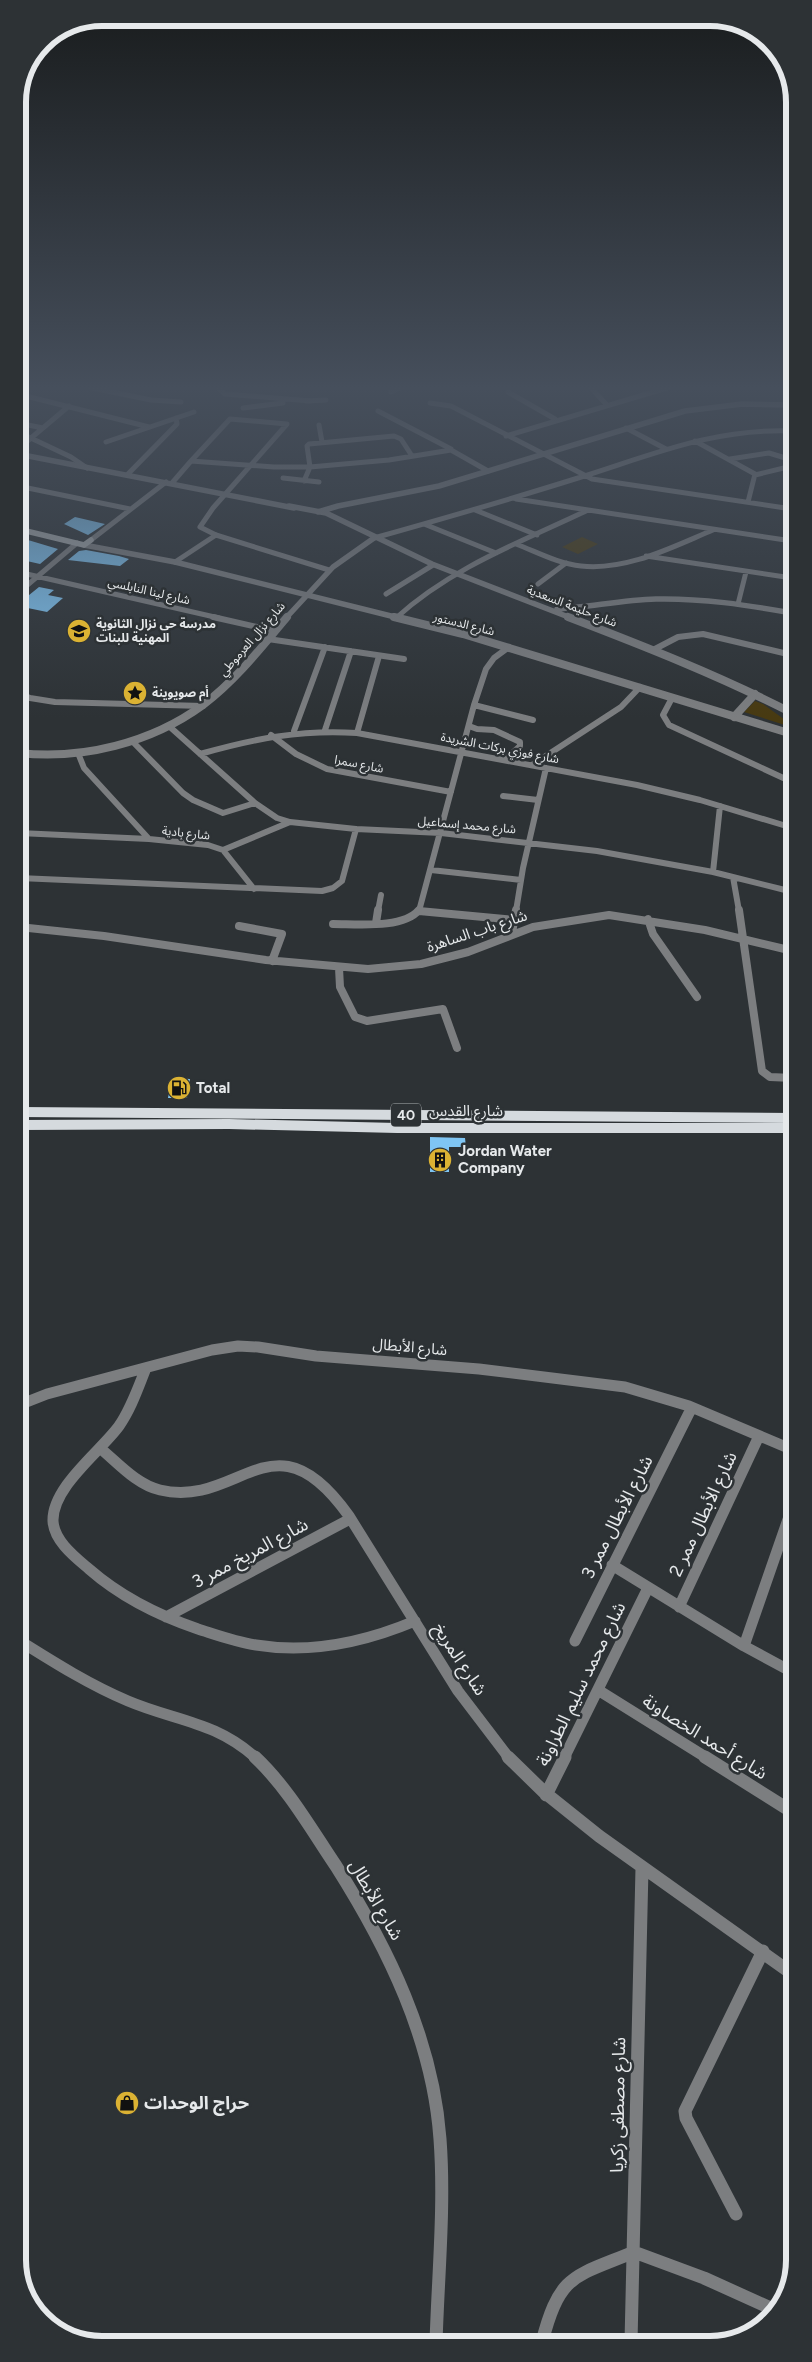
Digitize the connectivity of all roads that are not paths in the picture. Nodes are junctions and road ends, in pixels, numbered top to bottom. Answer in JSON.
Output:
{"nodes":[{"id":1,"x":73,"y":497,"type":"edge"},
{"id":2,"x":148,"y":497,"type":"edge"},
{"id":3,"x":224,"y":497,"type":"edge"},
{"id":4,"x":244,"y":497,"type":"edge"},
{"id":5,"x":384,"y":497,"type":"edge"},
{"id":6,"x":714,"y":497,"type":"edge"},
{"id":7,"x":749,"y":497,"type":"edge"},
{"id":8,"x":514,"y":498,"type":"joint"},
{"id":9,"x":748,"y":502,"type":"junction"},
{"id":10,"x":289,"y":506,"type":"junction"},
{"id":11,"x":297,"y":506,"type":"junction"},
{"id":12,"x":341,"y":506,"type":"junction"},
{"id":13,"x":786,"y":508,"type":"edge"},
{"id":14,"x":130,"y":509,"type":"junction"},
{"id":15,"x":475,"y":510,"type":"junction"},
{"id":16,"x":588,"y":510,"type":"junction"},
{"id":17,"x":320,"y":514,"type":"junction"},
{"id":18,"x":341,"y":521,"type":"junction"},
{"id":19,"x":424,"y":524,"type":"junction"},
{"id":20,"x":26,"y":526,"type":"edge"},
{"id":21,"x":714,"y":529,"type":"junction"},
{"id":22,"x":26,"y":531,"type":"edge"},
{"id":23,"x":216,"y":535,"type":"junction"},
{"id":24,"x":537,"y":535,"type":"junction"},
{"id":25,"x":379,"y":538,"type":"junction"},
{"id":26,"x":786,"y":539,"type":"edge"},
{"id":27,"x":84,"y":542,"type":"junction"},
{"id":28,"x":516,"y":544,"type":"junction"},
{"id":29,"x":496,"y":554,"type":"junction"},
{"id":30,"x":646,"y":556,"type":"junction"},
{"id":31,"x":174,"y":562,"type":"junction"},
{"id":32,"x":566,"y":563,"type":"junction"},
{"id":33,"x":433,"y":565,"type":"junction"},
{"id":34,"x":329,"y":570,"type":"junction"},
{"id":35,"x":746,"y":572,"type":"junction"},
{"id":36,"x":26,"y":574,"type":"edge"},
{"id":37,"x":456,"y":574,"type":"junction"},
{"id":38,"x":39,"y":576,"type":"junction"},
{"id":39,"x":786,"y":577,"type":"edge"},
{"id":40,"x":538,"y":584,"type":"dead end"},
{"id":41,"x":26,"y":587,"type":"edge"},
{"id":42,"x":386,"y":594,"type":"dead end"},
{"id":43,"x":304,"y":596,"type":"junction"},
{"id":44,"x":604,"y":604,"type":"junction"},
{"id":45,"x":738,"y":604,"type":"junction"},
{"id":46,"x":553,"y":610,"type":"junction"},
{"id":47,"x":786,"y":612,"type":"edge"},
{"id":48,"x":396,"y":618,"type":"junction"},
{"id":49,"x":595,"y":626,"type":"junction"},
{"id":50,"x":275,"y":631,"type":"junction"},
{"id":51,"x":268,"y":639,"type":"junction"},
{"id":52,"x":325,"y":647,"type":"junction"},
{"id":53,"x":509,"y":647,"type":"junction"},
{"id":54,"x":653,"y":650,"type":"junction"},
{"id":55,"x":351,"y":651,"type":"junction"},
{"id":56,"x":786,"y":654,"type":"edge"},
{"id":57,"x":380,"y":656,"type":"junction"},
{"id":58,"x":404,"y":659,"type":"dead end"},
{"id":59,"x":640,"y":687,"type":"junction"},
{"id":60,"x":754,"y":694,"type":"junction"},
{"id":61,"x":26,"y":696,"type":"edge"},
{"id":62,"x":672,"y":698,"type":"junction"},
{"id":63,"x":474,"y":705,"type":"junction"},
{"id":64,"x":203,"y":706,"type":"junction"},
{"id":65,"x":786,"y":710,"type":"edge"},
{"id":66,"x":734,"y":717,"type":"junction"},
{"id":67,"x":533,"y":720,"type":"dead end"},
{"id":68,"x":469,"y":726,"type":"junction"},
{"id":69,"x":170,"y":727,"type":"junction"},
{"id":70,"x":325,"y":730,"type":"junction"},
{"id":71,"x":294,"y":731,"type":"junction"},
{"id":72,"x":786,"y":732,"type":"edge"},
{"id":73,"x":357,"y":733,"type":"junction"},
{"id":74,"x":271,"y":735,"type":"junction"},
{"id":75,"x":132,"y":740,"type":"junction"},
{"id":76,"x":462,"y":752,"type":"junction"},
{"id":77,"x":26,"y":753,"type":"edge"},
{"id":78,"x":78,"y":753,"type":"junction"},
{"id":79,"x":200,"y":754,"type":"junction"},
{"id":80,"x":505,"y":760,"type":"junction"},
{"id":81,"x":532,"y":765,"type":"junction"},
{"id":82,"x":546,"y":768,"type":"junction"},
{"id":83,"x":786,"y":779,"type":"edge"},
{"id":84,"x":452,"y":792,"type":"junction"},
{"id":85,"x":503,"y":796,"type":"dead end"},
{"id":86,"x":538,"y":800,"type":"junction"},
{"id":87,"x":255,"y":803,"type":"junction"},
{"id":88,"x":720,"y":806,"type":"junction"},
{"id":89,"x":290,"y":822,"type":"junction"},
{"id":90,"x":786,"y":826,"type":"edge"},
{"id":91,"x":356,"y":830,"type":"junction"},
{"id":92,"x":26,"y":833,"type":"edge"},
{"id":93,"x":441,"y":833,"type":"junction"},
{"id":94,"x":149,"y":839,"type":"junction"},
{"id":95,"x":529,"y":842,"type":"junction"},
{"id":96,"x":223,"y":850,"type":"junction"},
{"id":97,"x":431,"y":870,"type":"junction"},
{"id":98,"x":713,"y":872,"type":"junction"},
{"id":99,"x":733,"y":876,"type":"junction"},
{"id":100,"x":26,"y":878,"type":"edge"},
{"id":101,"x":521,"y":880,"type":"junction"},
{"id":102,"x":254,"y":889,"type":"junction"},
{"id":103,"x":786,"y":890,"type":"edge"},
{"id":104,"x":381,"y":895,"type":"dead end"},
{"id":105,"x":419,"y":911,"type":"junction"},
{"id":106,"x":516,"y":920,"type":"junction"},
{"id":107,"x":648,"y":920,"type":"junction"},
{"id":108,"x":376,"y":923,"type":"junction"},
{"id":109,"x":333,"y":924,"type":"dead end"},
{"id":110,"x":239,"y":926,"type":"dead end"},
{"id":111,"x":26,"y":928,"type":"edge"},
{"id":112,"x":512,"y":933,"type":"junction"},
{"id":113,"x":744,"y":939,"type":"junction"},
{"id":114,"x":786,"y":949,"type":"edge"},
{"id":115,"x":272,"y":961,"type":"junction"},
{"id":116,"x":339,"y":968,"type":"junction"},
{"id":117,"x":698,"y":997,"type":"dead end"},
{"id":118,"x":458,"y":1048,"type":"dead end"},
{"id":119,"x":786,"y":1078,"type":"edge"},
{"id":120,"x":26,"y":1112,"type":"edge"},
{"id":121,"x":786,"y":1118,"type":"edge"},
{"id":122,"x":26,"y":1126,"type":"edge"},
{"id":123,"x":786,"y":1128,"type":"edge"},
{"id":124,"x":146,"y":1368,"type":"junction"},
{"id":125,"x":26,"y":1402,"type":"edge"},
{"id":126,"x":691,"y":1409,"type":"junction"},
{"id":127,"x":759,"y":1436,"type":"junction"},
{"id":128,"x":786,"y":1447,"type":"edge"},
{"id":129,"x":101,"y":1449,"type":"junction"},
{"id":130,"x":350,"y":1519,"type":"junction"},
{"id":131,"x":786,"y":1528,"type":"edge"},
{"id":132,"x":612,"y":1565,"type":"junction"},
{"id":133,"x":648,"y":1588,"type":"junction"},
{"id":134,"x":679,"y":1607,"type":"junction"},
{"id":135,"x":166,"y":1618,"type":"junction"},
{"id":136,"x":414,"y":1621,"type":"junction"},
{"id":137,"x":575,"y":1641,"type":"dead end"},
{"id":138,"x":26,"y":1645,"type":"edge"},
{"id":139,"x":744,"y":1646,"type":"junction"},
{"id":140,"x":786,"y":1669,"type":"edge"},
{"id":141,"x":598,"y":1690,"type":"junction"},
{"id":142,"x":546,"y":1795,"type":"junction"},
{"id":143,"x":786,"y":1808,"type":"edge"},
{"id":144,"x":642,"y":1868,"type":"junction"},
{"id":145,"x":763,"y":1952,"type":"junction"},
{"id":146,"x":786,"y":1970,"type":"edge"},
{"id":147,"x":736,"y":2214,"type":"dead end"},
{"id":148,"x":634,"y":2252,"type":"junction"},
{"id":149,"x":769,"y":2307,"type":"edge"},
{"id":150,"x":436,"y":2336,"type":"edge"},
{"id":151,"x":544,"y":2336,"type":"edge"},
{"id":152,"x":630,"y":2336,"type":"edge"}],
"edges":[{"from":1,"to":14,"type":"street"},
{"from":2,"to":14,"type":"street"},
{"from":3,"to":23,"type":"street"},
{"from":4,"to":10,"type":"street","name":"شارع حليمة السعدية"},
{"from":5,"to":12,"type":"street"},
{"from":6,"to":9,"type":"street"},
{"from":7,"to":9,"type":"street"},
{"from":8,"to":15,"type":"street"},
{"from":8,"to":16,"type":"street"},
{"from":9,"to":13,"type":"street"},
{"from":10,"to":11,"type":"street","name":"شارع حليمة السعدية"},
{"from":10,"to":17,"type":"street","name":"شارع حليمة السعدية"},
{"from":11,"to":12,"type":"street"},
{"from":11,"to":17,"type":"street","name":"شارع حليمة السعدية"},
{"from":12,"to":17,"type":"street"},
{"from":12,"to":18,"type":"street"},
{"from":14,"to":27,"type":"street"},
{"from":15,"to":19,"type":"street"},
{"from":15,"to":24,"type":"street"},
{"from":16,"to":21,"type":"street"},
{"from":16,"to":24,"type":"street"},
{"from":17,"to":18,"type":"street","name":"شارع حليمة السعدية"},
{"from":18,"to":25,"type":"street","name":"شارع حليمة السعدية"},
{"from":19,"to":25,"type":"street"},
{"from":19,"to":29,"type":"street"},
{"from":20,"to":27,"type":"main road","name":"شارع الدستور"},
{"from":21,"to":26,"type":"street"},
{"from":21,"to":30,"type":"street"},
{"from":22,"to":27,"type":"main road","name":"شارع الدستور"},
{"from":23,"to":31,"type":"street"},
{"from":23,"to":34,"type":"street"},
{"from":24,"to":28,"type":"street"},
{"from":25,"to":33,"type":"street","name":"شارع حليمة السعدية"},
{"from":25,"to":34,"type":"street","name":"شارع نزال العرموطي"},
{"from":27,"to":31,"type":"street","name":"شارع الدستور"},
{"from":27,"to":38,"type":"street"},
{"from":28,"to":29,"type":"street"},
{"from":28,"to":32,"type":"street"},
{"from":29,"to":37,"type":"street"},
{"from":30,"to":32,"type":"street"},
{"from":30,"to":35,"type":"street"},
{"from":31,"to":43,"type":"street","name":"شارع الدستور"},
{"from":32,"to":40,"type":"street"},
{"from":33,"to":37,"type":"street","name":"شارع حليمة السعدية"},
{"from":33,"to":42,"type":"street"},
{"from":34,"to":43,"type":"street","name":"شارع نزال العرموطي"},
{"from":35,"to":39,"type":"street"},
{"from":35,"to":45,"type":"street"},
{"from":36,"to":38,"type":"street","name":"شارع لينا النابلسي"},
{"from":37,"to":46,"type":"street","name":"شارع حليمة السعدية"},
{"from":37,"to":48,"type":"street"},
{"from":38,"to":41,"type":"street"},
{"from":38,"to":50,"type":"street","name":"شارع لينا النابلسي"},
{"from":43,"to":48,"type":"street","name":"شارع الدستور"},
{"from":43,"to":50,"type":"street","name":"شارع نزال العرموطي"},
{"from":44,"to":45,"type":"street"},
{"from":44,"to":46,"type":"street"},
{"from":44,"to":49,"type":"street"},
{"from":45,"to":47,"type":"street"},
{"from":46,"to":49,"type":"street","name":"شارع حليمة السعدية"},
{"from":48,"to":53,"type":"street","name":"شارع الدستور"},
{"from":49,"to":54,"type":"street","name":"شارع حليمة السعدية"},
{"from":50,"to":51,"type":"street","name":"شارع نزال العرموطي"},
{"from":51,"to":52,"type":"street"},
{"from":51,"to":64,"type":"street","name":"شارع نزال العرموطي"},
{"from":52,"to":55,"type":"street"},
{"from":52,"to":71,"type":"street"},
{"from":53,"to":59,"type":"street","name":"شارع الدستور"},
{"from":53,"to":63,"type":"street"},
{"from":54,"to":56,"type":"street"},
{"from":54,"to":60,"type":"street","name":"شارع حليمة السعدية"},
{"from":55,"to":57,"type":"street"},
{"from":55,"to":70,"type":"street"},
{"from":57,"to":58,"type":"street"},
{"from":57,"to":73,"type":"street"},
{"from":59,"to":62,"type":"street","name":"شارع الدستور"},
{"from":59,"to":81,"type":"street"},
{"from":60,"to":65,"type":"street","name":"شارع حليمة السعدية"},
{"from":60,"to":66,"type":"street"},
{"from":61,"to":64,"type":"street"},
{"from":62,"to":66,"type":"street","name":"شارع الدستور"},
{"from":62,"to":83,"type":"street"},
{"from":63,"to":67,"type":"street"},
{"from":63,"to":68,"type":"street"},
{"from":64,"to":69,"type":"street","name":"شارع نزال العرموطي"},
{"from":66,"to":72,"type":"street","name":"شارع الدستور"},
{"from":68,"to":76,"type":"street"},
{"from":68,"to":80,"type":"street"},
{"from":69,"to":75,"type":"street","name":"شارع نزال العرموطي"},
{"from":69,"to":79,"type":"street","name":"شارع محمد إسماعيل"},
{"from":70,"to":71,"type":"street","name":"شارع فوزي بركات الشريدة"},
{"from":70,"to":73,"type":"street","name":"شارع فوزي بركات الشريدة"},
{"from":71,"to":74,"type":"street","name":"شارع فوزي بركات الشريدة"},
{"from":73,"to":76,"type":"street","name":"شارع فوزي بركات الشريدة"},
{"from":74,"to":79,"type":"street","name":"شارع فوزي بركات الشريدة"},
{"from":74,"to":84,"type":"street","name":"شارع سمرا"},
{"from":75,"to":78,"type":"street","name":"شارع نزال العرموطي"},
{"from":75,"to":87,"type":"street"},
{"from":76,"to":80,"type":"street","name":"شارع فوزي بركات الشريدة"},
{"from":76,"to":84,"type":"street"},
{"from":77,"to":78,"type":"street","name":"شارع نزال العرموطي"},
{"from":78,"to":94,"type":"street","name":"شارع بادية"},
{"from":79,"to":87,"type":"street","name":"شارع محمد إسماعيل"},
{"from":80,"to":81,"type":"street","name":"شارع فوزي بركات الشريدة"},
{"from":81,"to":82,"type":"street","name":"شارع فوزي بركات الشريدة"},
{"from":82,"to":86,"type":"street"},
{"from":82,"to":88,"type":"street","name":"شارع فوزي بركات الشريدة"},
{"from":84,"to":93,"type":"street"},
{"from":85,"to":86,"type":"street"},
{"from":86,"to":95,"type":"street"},
{"from":87,"to":89,"type":"street","name":"شارع محمد إسماعيل"},
{"from":88,"to":90,"type":"street","name":"شارع فوزي بركات الشريدة"},
{"from":88,"to":98,"type":"street"},
{"from":89,"to":91,"type":"street","name":"شارع محمد إسماعيل"},
{"from":89,"to":96,"type":"street"},
{"from":91,"to":93,"type":"street","name":"شارع محمد إسماعيل"},
{"from":91,"to":102,"type":"street"},
{"from":92,"to":94,"type":"street"},
{"from":93,"to":95,"type":"street","name":"شارع محمد إسماعيل"},
{"from":93,"to":97,"type":"street"},
{"from":94,"to":96,"type":"street","name":"شارع بادية"},
{"from":95,"to":98,"type":"street","name":"شارع محمد إسماعيل"},
{"from":95,"to":101,"type":"street"},
{"from":96,"to":102,"type":"street","name":"شارع بادية"},
{"from":97,"to":101,"type":"street"},
{"from":97,"to":105,"type":"street"},
{"from":98,"to":99,"type":"street","name":"شارع محمد إسماعيل"},
{"from":99,"to":103,"type":"street","name":"شارع محمد إسماعيل"},
{"from":99,"to":113,"type":"street"},
{"from":100,"to":102,"type":"street"},
{"from":101,"to":106,"type":"street"},
{"from":104,"to":108,"type":"street"},
{"from":105,"to":106,"type":"street"},
{"from":105,"to":108,"type":"street"},
{"from":106,"to":112,"type":"street"},
{"from":107,"to":112,"type":"street","name":"شارع باب الساهرة"},
{"from":107,"to":113,"type":"street","name":"شارع باب الساهرة"},
{"from":107,"to":117,"type":"street"},
{"from":108,"to":109,"type":"street"},
{"from":110,"to":115,"type":"street"},
{"from":111,"to":115,"type":"street","name":"شارع باب الساهرة"},
{"from":112,"to":116,"type":"street","name":"شارع باب الساهرة"},
{"from":113,"to":114,"type":"street","name":"شارع باب الساهرة"},
{"from":113,"to":119,"type":"street"},
{"from":115,"to":116,"type":"street","name":"شارع باب الساهرة"},
{"from":116,"to":118,"type":"street"},
{"from":120,"to":121,"type":"highway","name":"شارع القدس","number":"40"},
{"from":122,"to":123,"type":"highway","name":"شارع القدس","number":"40"},
{"from":124,"to":125,"type":"street","name":"شارع الأبطال"},
{"from":124,"to":126,"type":"street","name":"شارع الأبطال"},
{"from":124,"to":129,"type":"street"},
{"from":126,"to":127,"type":"street","name":"شارع الأبطال"},
{"from":126,"to":132,"type":"street","name":"شارع الأبطال ممر 3"},
{"from":127,"to":128,"type":"street","name":"شارع الأبطال"},
{"from":127,"to":134,"type":"street","name":"شارع الأبطال ممر 2"},
{"from":129,"to":130,"type":"street","name":"شارع المريخ"},
{"from":129,"to":135,"type":"street"},
{"from":130,"to":135,"type":"street","name":"شارع المريخ ممر 3"},
{"from":130,"to":136,"type":"street","name":"شارع المريخ"},
{"from":131,"to":139,"type":"street"},
{"from":132,"to":133,"type":"street"},
{"from":132,"to":137,"type":"street","name":"شارع الأبطال ممر 3"},
{"from":133,"to":134,"type":"street"},
{"from":133,"to":141,"type":"street","name":"شارع محمد سليم الطراونة"},
{"from":134,"to":139,"type":"street"},
{"from":135,"to":136,"type":"street"},
{"from":136,"to":142,"type":"street","name":"شارع المريخ"},
{"from":138,"to":150,"type":"street","name":"شارع الأبطال"},
{"from":139,"to":140,"type":"street"},
{"from":141,"to":142,"type":"street","name":"شارع محمد سليم الطراونة"},
{"from":141,"to":143,"type":"street","name":"شارع أحمد الخصاونة"},
{"from":142,"to":144,"type":"street","name":"شارع المريخ"},
{"from":144,"to":145,"type":"street","name":"شارع المريخ"},
{"from":144,"to":148,"type":"street","name":"شارع مصطفى زكريا"},
{"from":145,"to":146,"type":"street","name":"شارع المريخ"},
{"from":145,"to":147,"type":"street"},
{"from":148,"to":149,"type":"street"},
{"from":148,"to":151,"type":"street"},
{"from":148,"to":152,"type":"street","name":"شارع مصطفى زكريا"}]}
